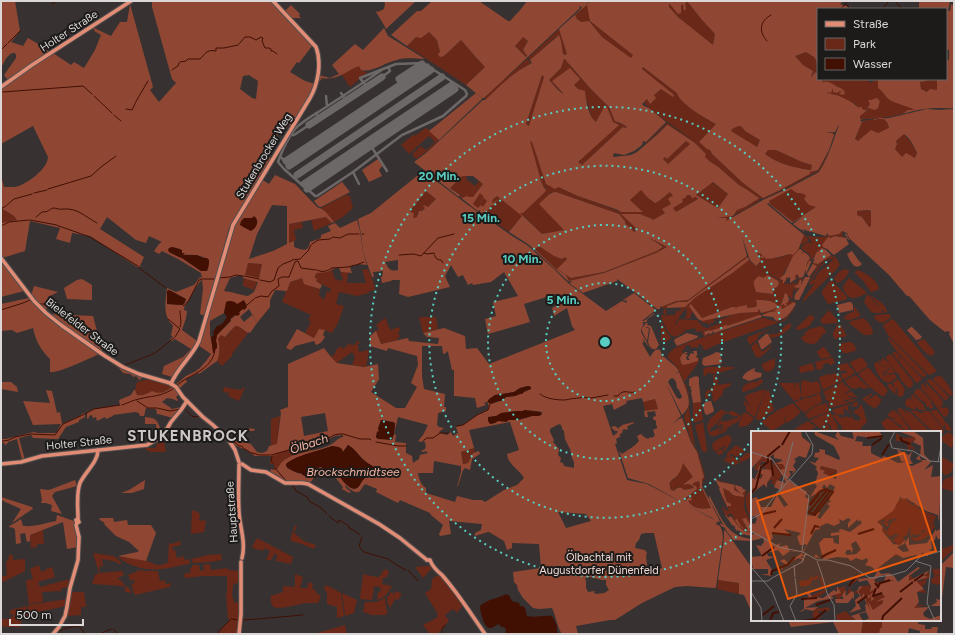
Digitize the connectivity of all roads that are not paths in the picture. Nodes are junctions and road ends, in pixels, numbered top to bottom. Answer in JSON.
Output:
{"nodes":[{"id":1,"x":131,"y":1,"type":"edge"},
{"id":2,"x":273,"y":1,"type":"edge"},
{"id":3,"x":1,"y":86,"type":"edge"},
{"id":4,"x":1,"y":258,"type":"edge"},
{"id":5,"x":174,"y":386,"type":"junction"},
{"id":6,"x":187,"y":401,"type":"junction"},
{"id":7,"x":98,"y":450,"type":"junction"},
{"id":8,"x":1,"y":464,"type":"edge"},
{"id":9,"x":241,"y":465,"type":"junction"},
{"id":10,"x":53,"y":634,"type":"edge"},
{"id":11,"x":239,"y":634,"type":"edge"},
{"id":12,"x":485,"y":634,"type":"edge"}],
"edges":[{"from":1,"to":3,"type":"main road","name":"Holter Straße"},
{"from":2,"to":5,"type":"main road","name":"Stukenbrocker Weg"},
{"from":4,"to":5,"type":"main road","name":"Bielefelder Straße"},
{"from":5,"to":6,"type":"main road"},
{"from":6,"to":7,"type":"main road","name":"Holter Straße"},
{"from":6,"to":9,"type":"main road"},
{"from":7,"to":8,"type":"main road","name":"Holter Straße"},
{"from":7,"to":10,"type":"main road"},
{"from":9,"to":11,"type":"main road","name":"Hauptstraße"},
{"from":9,"to":12,"type":"main road"}]}
